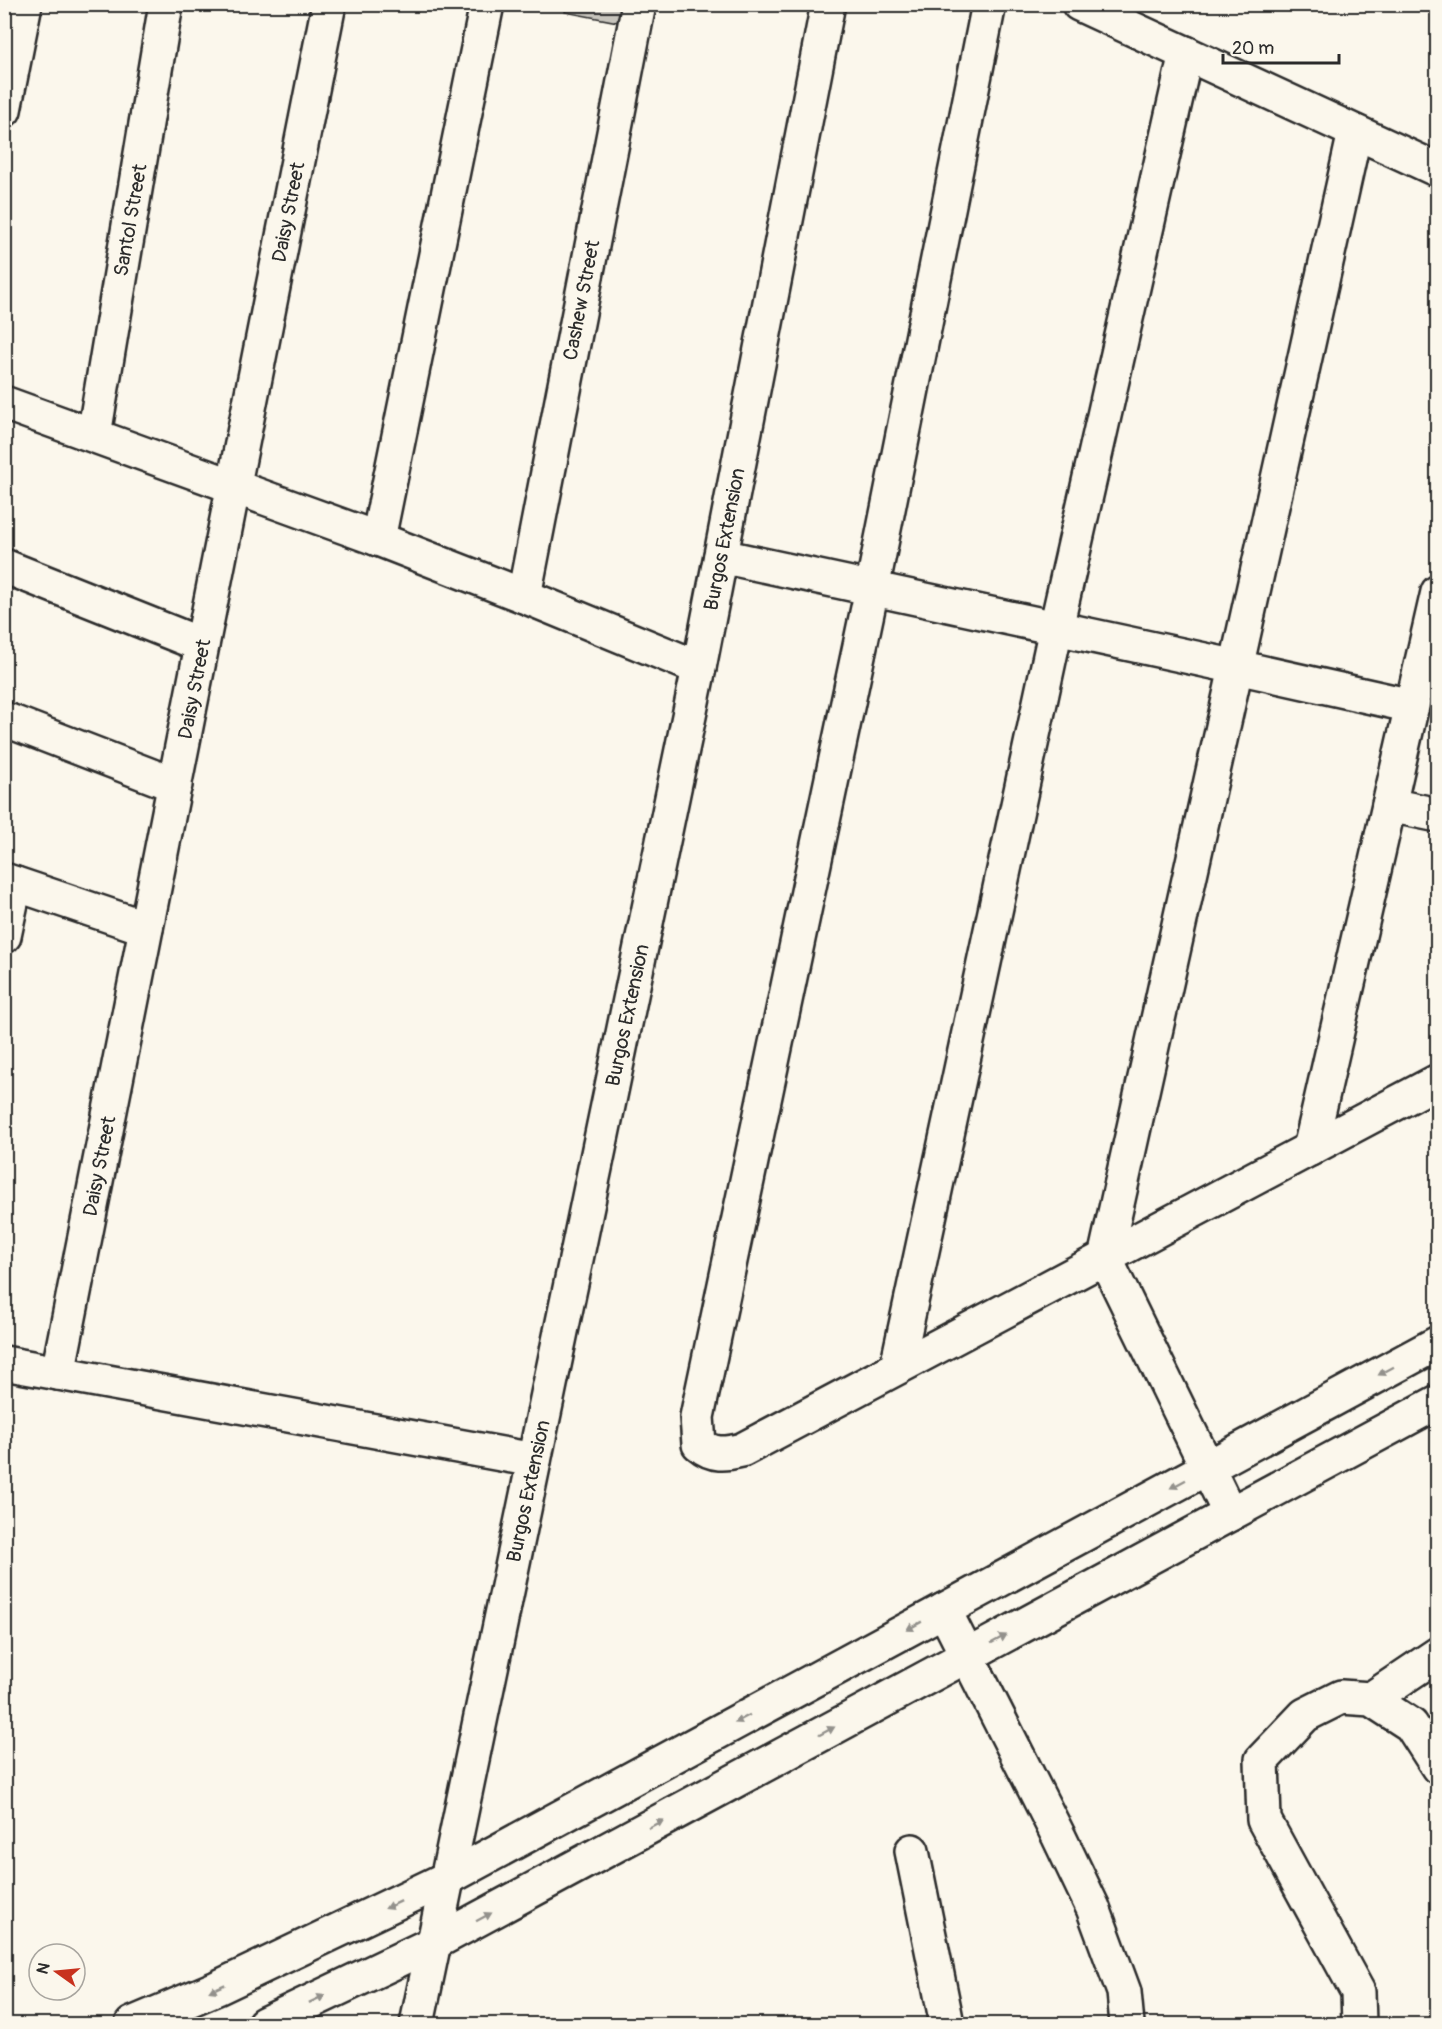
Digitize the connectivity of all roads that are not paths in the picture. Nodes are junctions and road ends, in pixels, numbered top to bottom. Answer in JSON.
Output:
{"nodes":[{"id":1,"x":25,"y":4,"type":"edge"},
{"id":2,"x":166,"y":4,"type":"edge"},
{"id":3,"x":329,"y":4,"type":"edge"},
{"id":4,"x":487,"y":4,"type":"edge"},
{"id":5,"x":639,"y":4,"type":"edge"},
{"id":6,"x":828,"y":4,"type":"edge"},
{"id":7,"x":989,"y":4,"type":"edge"},
{"id":8,"x":1079,"y":4,"type":"edge"},
{"id":9,"x":1186,"y":53,"type":"junction"},
{"id":10,"x":4,"y":110,"type":"edge"},
{"id":11,"x":1355,"y":132,"type":"junction"},
{"id":12,"x":1437,"y":170,"type":"edge"},
{"id":13,"x":4,"y":403,"type":"edge"},
{"id":14,"x":94,"y":435,"type":"junction"},
{"id":15,"x":234,"y":486,"type":"junction"},
{"id":16,"x":378,"y":539,"type":"junction"},
{"id":17,"x":720,"y":556,"type":"junction"},
{"id":18,"x":4,"y":566,"type":"edge"},
{"id":19,"x":872,"y":589,"type":"junction"},
{"id":20,"x":1437,"y":592,"type":"edge"},
{"id":21,"x":524,"y":596,"type":"junction"},
{"id":22,"x":1056,"y":628,"type":"junction"},
{"id":23,"x":202,"y":645,"type":"junction"},
{"id":24,"x":1237,"y":667,"type":"junction"},
{"id":25,"x":699,"y":668,"type":"junction"},
{"id":26,"x":1412,"y":706,"type":"junction"},
{"id":27,"x":4,"y":719,"type":"edge"},
{"id":28,"x":175,"y":785,"type":"junction"},
{"id":29,"x":1389,"y":805,"type":"junction"},
{"id":30,"x":1437,"y":815,"type":"edge"},
{"id":31,"x":10,"y":882,"type":"edge"},
{"id":32,"x":146,"y":928,"type":"junction"},
{"id":33,"x":4,"y":936,"type":"edge"},
{"id":34,"x":1437,"y":1081,"type":"edge"},
{"id":35,"x":1310,"y":1149,"type":"junction"},
{"id":36,"x":1105,"y":1258,"type":"junction"},
{"id":37,"x":1437,"y":1343,"type":"edge"},
{"id":38,"x":4,"y":1363,"type":"edge"},
{"id":39,"x":897,"y":1368,"type":"junction"},
{"id":40,"x":58,"y":1373,"type":"junction"},
{"id":41,"x":1437,"y":1402,"type":"edge"},
{"id":42,"x":534,"y":1460,"type":"junction"},
{"id":43,"x":1207,"y":1468,"type":"junction"},
{"id":44,"x":1230,"y":1514,"type":"junction"},
{"id":45,"x":944,"y":1610,"type":"junction"},
{"id":46,"x":1437,"y":1653,"type":"edge"},
{"id":47,"x":967,"y":1656,"type":"junction"},
{"id":48,"x":1371,"y":1699,"type":"junction"},
{"id":49,"x":1437,"y":1767,"type":"edge"},
{"id":50,"x":912,"y":1851,"type":"dead end"},
{"id":51,"x":446,"y":1880,"type":"junction"},
{"id":52,"x":432,"y":1944,"type":"junction"},
{"id":53,"x":132,"y":2025,"type":"edge"},
{"id":54,"x":264,"y":2025,"type":"edge"},
{"id":55,"x":417,"y":2025,"type":"edge"},
{"id":56,"x":947,"y":2025,"type":"edge"},
{"id":57,"x":1127,"y":2025,"type":"edge"},
{"id":58,"x":1359,"y":2025,"type":"edge"}],
"edges":[{"from":1,"to":10,"type":"main road"},
{"from":2,"to":14,"type":"main road","name":"Santol Street"},
{"from":3,"to":15,"type":"main road","name":"Daisy Street"},
{"from":4,"to":16,"type":"main road"},
{"from":5,"to":21,"type":"main road","name":"Cashew Street"},
{"from":6,"to":17,"type":"main road","name":"Burgos Extension"},
{"from":7,"to":19,"type":"main road"},
{"from":8,"to":9,"type":"main road"},
{"from":9,"to":11,"type":"main road"},
{"from":9,"to":22,"type":"main road"},
{"from":11,"to":12,"type":"main road"},
{"from":11,"to":24,"type":"main road"},
{"from":13,"to":14,"type":"main road"},
{"from":14,"to":15,"type":"main road"},
{"from":15,"to":16,"type":"main road"},
{"from":15,"to":23,"type":"main road","name":"Daisy Street"},
{"from":16,"to":21,"type":"main road"},
{"from":17,"to":19,"type":"main road"},
{"from":17,"to":25,"type":"main road","name":"Burgos Extension"},
{"from":18,"to":23,"type":"main road"},
{"from":19,"to":22,"type":"main road"},
{"from":19,"to":39,"type":"main road"},
{"from":20,"to":26,"type":"main road"},
{"from":21,"to":25,"type":"main road"},
{"from":22,"to":24,"type":"main road"},
{"from":22,"to":39,"type":"main road"},
{"from":23,"to":28,"type":"main road","name":"Daisy Street"},
{"from":24,"to":26,"type":"main road"},
{"from":24,"to":36,"type":"main road"},
{"from":25,"to":42,"type":"main road","name":"Burgos Extension"},
{"from":26,"to":29,"type":"main road"},
{"from":27,"to":28,"type":"main road"},
{"from":28,"to":32,"type":"main road","name":"Daisy Street"},
{"from":29,"to":30,"type":"main road"},
{"from":29,"to":35,"type":"main road"},
{"from":31,"to":32,"type":"main road"},
{"from":31,"to":33,"type":"main road"},
{"from":32,"to":40,"type":"main road","name":"Daisy Street"},
{"from":34,"to":35,"type":"main road"},
{"from":35,"to":36,"type":"main road"},
{"from":36,"to":39,"type":"main road"},
{"from":36,"to":43,"type":"main road"},
{"from":37,"to":43,"type":"main road","one_way":true},
{"from":38,"to":40,"type":"main road"},
{"from":40,"to":42,"type":"main road"},
{"from":41,"to":44,"type":"main road"},
{"from":42,"to":51,"type":"main road","name":"Burgos Extension"},
{"from":43,"to":44,"type":"main road"},
{"from":43,"to":45,"type":"main road","one_way":true},
{"from":47,"to":44,"type":"main road","one_way":true},
{"from":45,"to":47,"type":"main road"},
{"from":45,"to":51,"type":"main road","one_way":true},
{"from":46,"to":48,"type":"main road"},
{"from":52,"to":47,"type":"main road","one_way":true},
{"from":47,"to":57,"type":"main road"},
{"from":48,"to":49,"type":"main road"},
{"from":48,"to":58,"type":"main road"},
{"from":50,"to":56,"type":"main road"},
{"from":51,"to":52,"type":"main road","name":"Burgos Extension"},
{"from":51,"to":53,"type":"main road","one_way":true},
{"from":54,"to":52,"type":"main road","one_way":true},
{"from":52,"to":55,"type":"main road","name":"Burgos Extension"}]}
